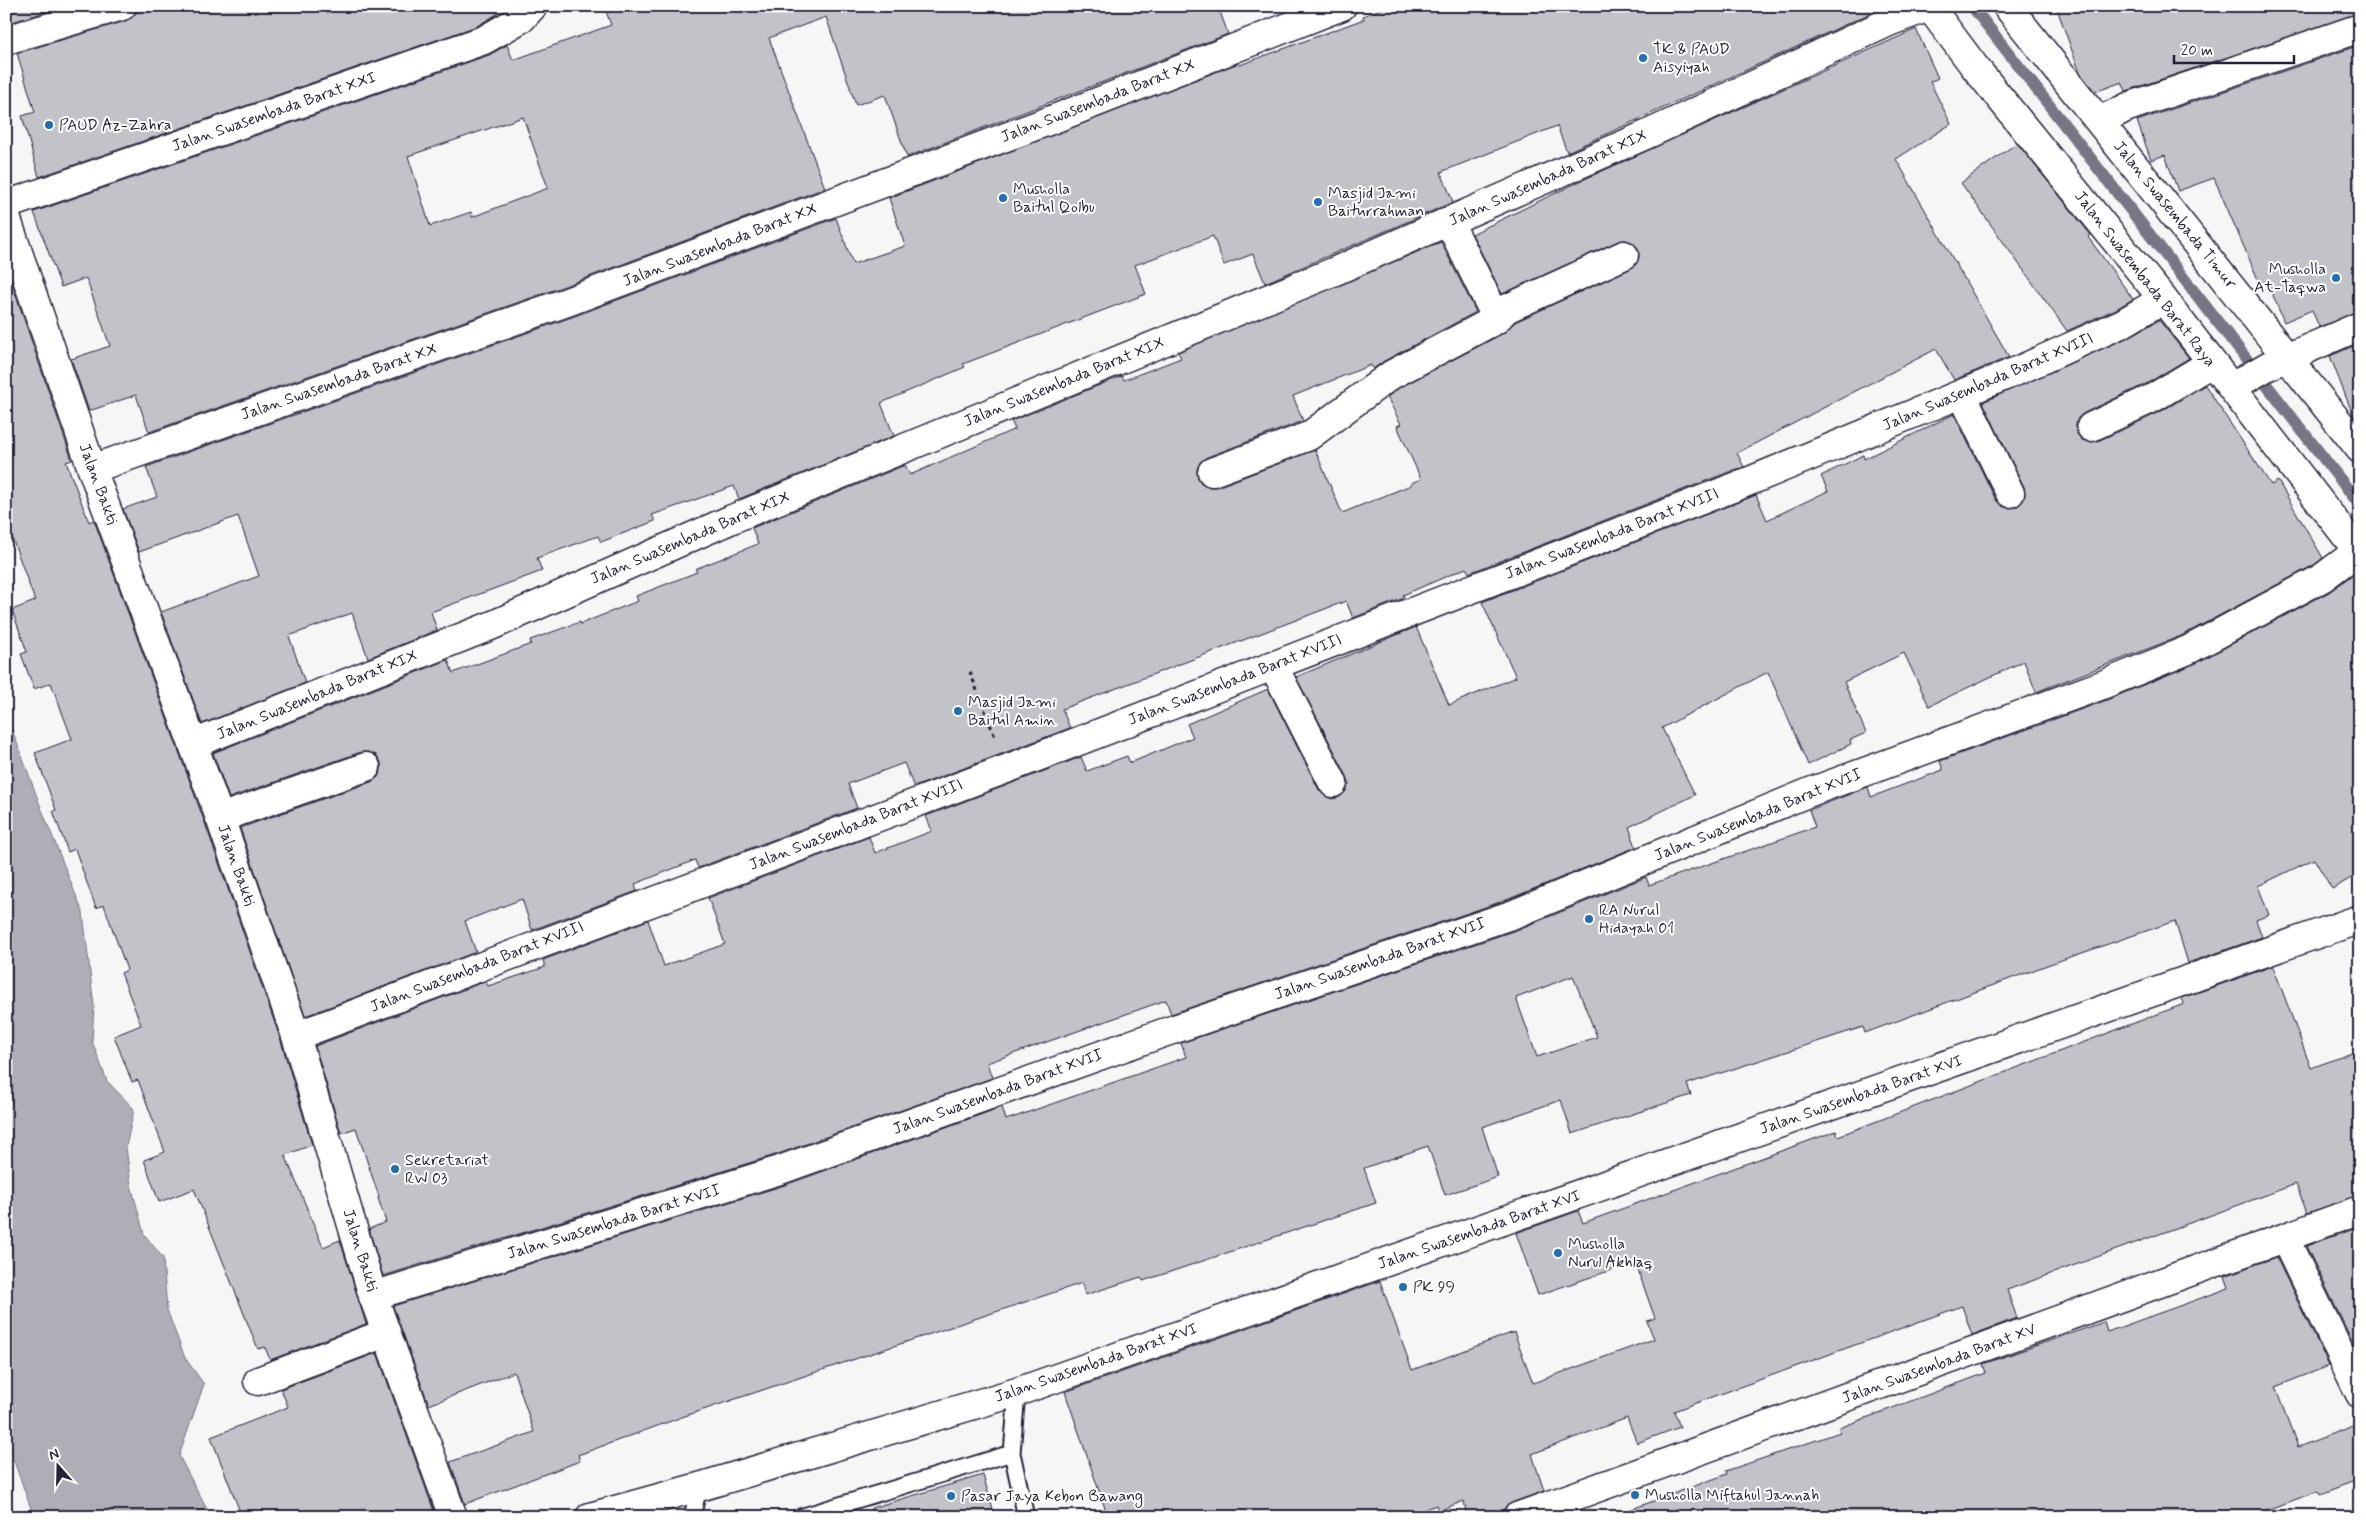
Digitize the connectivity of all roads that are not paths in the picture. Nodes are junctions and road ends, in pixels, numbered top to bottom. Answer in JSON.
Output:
{"nodes":[{"id":1,"x":122,"y":6,"type":"edge"},
{"id":2,"x":1342,"y":6,"type":"edge"},
{"id":3,"x":1929,"y":6,"type":"edge"},
{"id":4,"x":2006,"y":6,"type":"edge"},
{"id":5,"x":524,"y":10,"type":"edge"},
{"id":6,"x":2360,"y":28,"type":"edge"},
{"id":7,"x":6,"y":40,"type":"edge"},
{"id":8,"x":2099,"y":121,"type":"junction"},
{"id":9,"x":6,"y":205,"type":"edge"},
{"id":10,"x":6,"y":216,"type":"edge"},
{"id":11,"x":1449,"y":222,"type":"junction"},
{"id":12,"x":1624,"y":256,"type":"dead end"},
{"id":13,"x":2162,"y":299,"type":"junction"},
{"id":14,"x":1497,"y":319,"type":"junction"},
{"id":15,"x":2360,"y":326,"type":"edge"},
{"id":16,"x":2278,"y":362,"type":"junction"},
{"id":17,"x":2211,"y":363,"type":"junction"},
{"id":18,"x":2234,"y":386,"type":"junction"},
{"id":19,"x":1962,"y":394,"type":"junction"},
{"id":20,"x":2091,"y":427,"type":"dead end"},
{"id":21,"x":2360,"y":449,"type":"edge"},
{"id":22,"x":92,"y":469,"type":"junction"},
{"id":23,"x":1212,"y":472,"type":"dead end"},
{"id":24,"x":2010,"y":493,"type":"dead end"},
{"id":25,"x":2359,"y":553,"type":"edge"},
{"id":26,"x":1273,"y":666,"type":"junction"},
{"id":27,"x":193,"y":744,"type":"junction"},
{"id":28,"x":366,"y":767,"type":"dead end"},
{"id":29,"x":1333,"y":783,"type":"dead end"},
{"id":30,"x":220,"y":818,"type":"junction"},
{"id":31,"x":2360,"y":919,"type":"edge"},
{"id":32,"x":296,"y":1036,"type":"junction"},
{"id":33,"x":2360,"y":1210,"type":"edge"},
{"id":34,"x":2285,"y":1239,"type":"junction"},
{"id":35,"x":373,"y":1296,"type":"junction"},
{"id":36,"x":386,"y":1333,"type":"junction"},
{"id":37,"x":258,"y":1381,"type":"dead end"},
{"id":38,"x":1017,"y":1392,"type":"junction"},
{"id":39,"x":2360,"y":1394,"type":"edge"},
{"id":40,"x":1012,"y":1453,"type":"junction"},
{"id":41,"x":699,"y":1487,"type":"junction"},
{"id":42,"x":454,"y":1517,"type":"edge"},
{"id":43,"x":590,"y":1517,"type":"edge"},
{"id":44,"x":692,"y":1517,"type":"edge"},
{"id":45,"x":800,"y":1517,"type":"edge"},
{"id":46,"x":1026,"y":1517,"type":"edge"},
{"id":47,"x":1517,"y":1517,"type":"edge"}],
"edges":[{"from":1,"to":7,"type":"street"},
{"from":2,"to":22,"type":"street","name":"Jalan Swasembada Barat XX"},
{"from":3,"to":11,"type":"street","name":"Jalan Swasembada Barat XIX"},
{"from":3,"to":13,"type":"street","name":"Jalan Swasembada Barat Raya"},
{"from":4,"to":8,"type":"street","name":"Jalan Swasembada Timur"},
{"from":5,"to":9,"type":"street","name":"Jalan Swasembada Barat XXI"},
{"from":6,"to":8,"type":"street"},
{"from":8,"to":16,"type":"street","name":"Jalan Swasembada Timur"},
{"from":10,"to":22,"type":"street","name":"Jalan Bakti"},
{"from":11,"to":14,"type":"street"},
{"from":11,"to":27,"type":"street","name":"Jalan Swasembada Barat XIX"},
{"from":12,"to":14,"type":"street"},
{"from":13,"to":17,"type":"street","name":"Jalan Swasembada Barat Raya"},
{"from":13,"to":19,"type":"street","name":"Jalan Swasembada Barat XVIII"},
{"from":14,"to":23,"type":"street"},
{"from":15,"to":16,"type":"street"},
{"from":16,"to":18,"type":"street"},
{"from":16,"to":21,"type":"street","name":"Jalan Swasembada Timur"},
{"from":17,"to":18,"type":"street","name":"Jalan Swasembada Barat Raya"},
{"from":17,"to":20,"type":"street"},
{"from":18,"to":25,"type":"street","name":"Jalan Swasembada Barat Raya"},
{"from":19,"to":24,"type":"street"},
{"from":19,"to":26,"type":"street","name":"Jalan Swasembada Barat XVIII"},
{"from":22,"to":27,"type":"street","name":"Jalan Bakti"},
{"from":25,"to":35,"type":"street","name":"Jalan Swasembada Barat XVII"},
{"from":26,"to":29,"type":"street"},
{"from":26,"to":32,"type":"street","name":"Jalan Swasembada Barat XVIII"},
{"from":27,"to":30,"type":"street","name":"Jalan Bakti"},
{"from":28,"to":30,"type":"street"},
{"from":30,"to":32,"type":"street","name":"Jalan Bakti"},
{"from":31,"to":38,"type":"street","name":"Jalan Swasembada Barat XVI"},
{"from":32,"to":35,"type":"street","name":"Jalan Bakti"},
{"from":33,"to":34,"type":"street","name":"Jalan Swasembada Barat XV"},
{"from":34,"to":39,"type":"street"},
{"from":34,"to":47,"type":"street","name":"Jalan Swasembada Barat XV"},
{"from":35,"to":36,"type":"street","name":"Jalan Bakti"},
{"from":36,"to":37,"type":"street"},
{"from":36,"to":42,"type":"street","name":"Jalan Bakti"},
{"from":38,"to":40,"type":"lane"},
{"from":38,"to":41,"type":"street","name":"Jalan Swasembada Barat XVI"},
{"from":40,"to":45,"type":"lane"},
{"from":40,"to":46,"type":"lane"},
{"from":41,"to":43,"type":"street","name":"Jalan Swasembada Barat XVI"},
{"from":41,"to":44,"type":"lane"}]}
